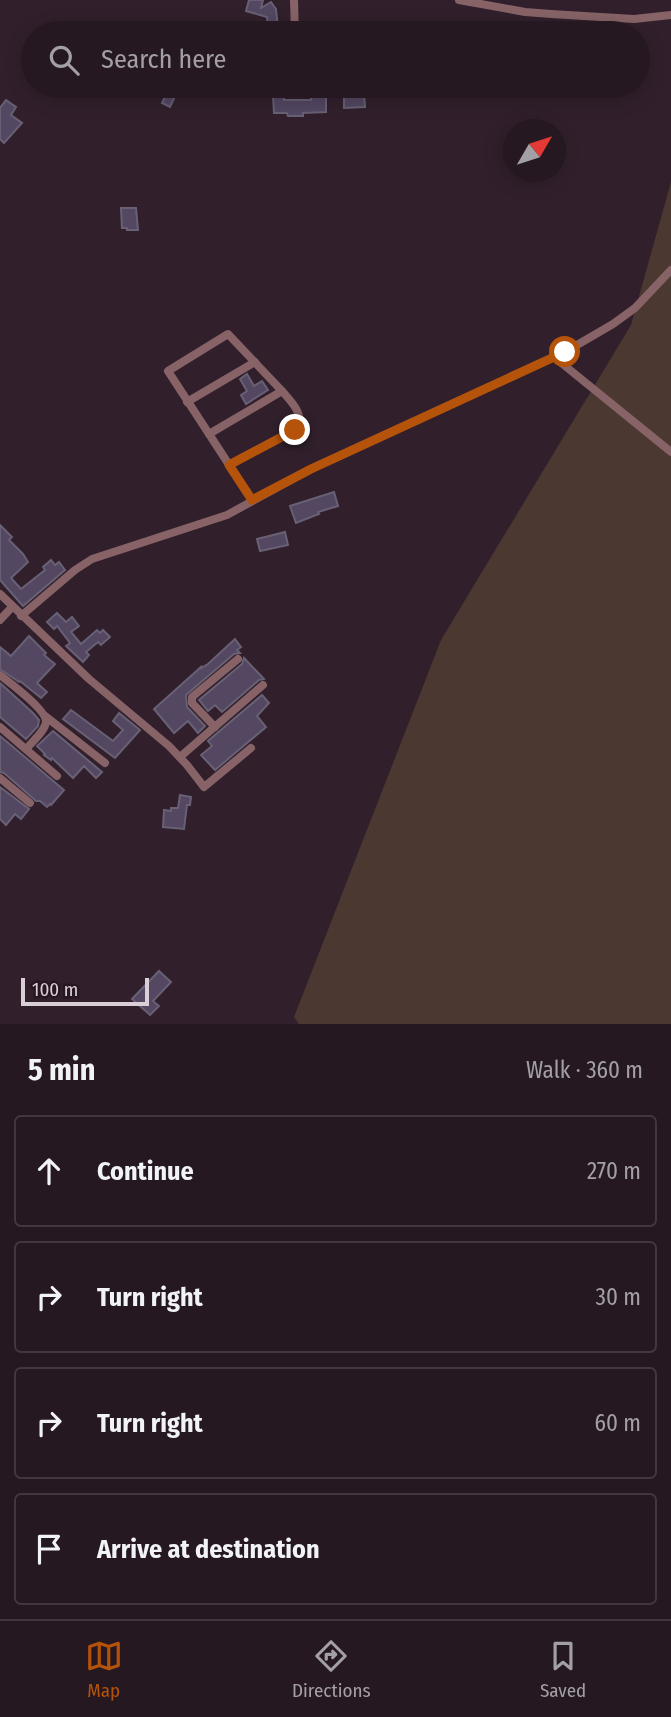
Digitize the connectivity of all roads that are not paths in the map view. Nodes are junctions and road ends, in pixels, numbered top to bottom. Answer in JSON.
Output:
{"nodes":[{"id":1,"x":294,"y":0,"type":"edge"},
{"id":2,"x":459,"y":0,"type":"edge"},
{"id":3,"x":671,"y":15,"type":"edge"},
{"id":4,"x":295,"y":21,"type":"edge"},
{"id":5,"x":671,"y":270,"type":"edge"},
{"id":6,"x":554,"y":357,"type":"junction"},
{"id":7,"x":255,"y":362,"type":"junction"},
{"id":8,"x":282,"y":391,"type":"junction"},
{"id":9,"x":187,"y":402,"type":"junction"},
{"id":10,"x":209,"y":434,"type":"junction"},
{"id":11,"x":671,"y":452,"type":"edge"},
{"id":12,"x":229,"y":465,"type":"junction"},
{"id":13,"x":251,"y":501,"type":"junction"},
{"id":14,"x":0,"y":594,"type":"edge"},
{"id":15,"x":12,"y":607,"type":"junction"},
{"id":16,"x":21,"y":616,"type":"junction"},
{"id":17,"x":0,"y":620,"type":"edge"},
{"id":18,"x":238,"y":659,"type":"dead end"},
{"id":19,"x":0,"y":675,"type":"edge"},
{"id":20,"x":263,"y":685,"type":"dead end"},
{"id":21,"x":45,"y":716,"type":"junction"},
{"id":22,"x":0,"y":727,"type":"edge"},
{"id":23,"x":215,"y":727,"type":"junction"},
{"id":24,"x":251,"y":748,"type":"dead end"},
{"id":25,"x":26,"y":749,"type":"junction"},
{"id":26,"x":180,"y":757,"type":"junction"},
{"id":27,"x":105,"y":764,"type":"dead end"},
{"id":28,"x":57,"y":776,"type":"dead end"},
{"id":29,"x":0,"y":778,"type":"edge"},
{"id":30,"x":30,"y":803,"type":"dead end"}],
"edges":[{"from":1,"to":4,"type":"street"},
{"from":2,"to":3,"type":"street"},
{"from":5,"to":6,"type":"street"},
{"from":6,"to":11,"type":"street"},
{"from":6,"to":13,"type":"street"},
{"from":7,"to":8,"type":"street"},
{"from":7,"to":9,"type":"street"},
{"from":7,"to":9,"type":"street"},
{"from":8,"to":10,"type":"street"},
{"from":8,"to":12,"type":"street"},
{"from":9,"to":10,"type":"street"},
{"from":10,"to":12,"type":"street"},
{"from":12,"to":13,"type":"street"},
{"from":13,"to":16,"type":"street"},
{"from":14,"to":15,"type":"street"},
{"from":15,"to":16,"type":"street"},
{"from":15,"to":17,"type":"street"},
{"from":16,"to":26,"type":"street"},
{"from":18,"to":23,"type":"street"},
{"from":19,"to":21,"type":"street"},
{"from":20,"to":23,"type":"street"},
{"from":21,"to":25,"type":"street"},
{"from":21,"to":27,"type":"street"},
{"from":22,"to":25,"type":"street"},
{"from":23,"to":26,"type":"street"},
{"from":24,"to":26,"type":"street"},
{"from":25,"to":28,"type":"street"},
{"from":29,"to":30,"type":"street"}]}
